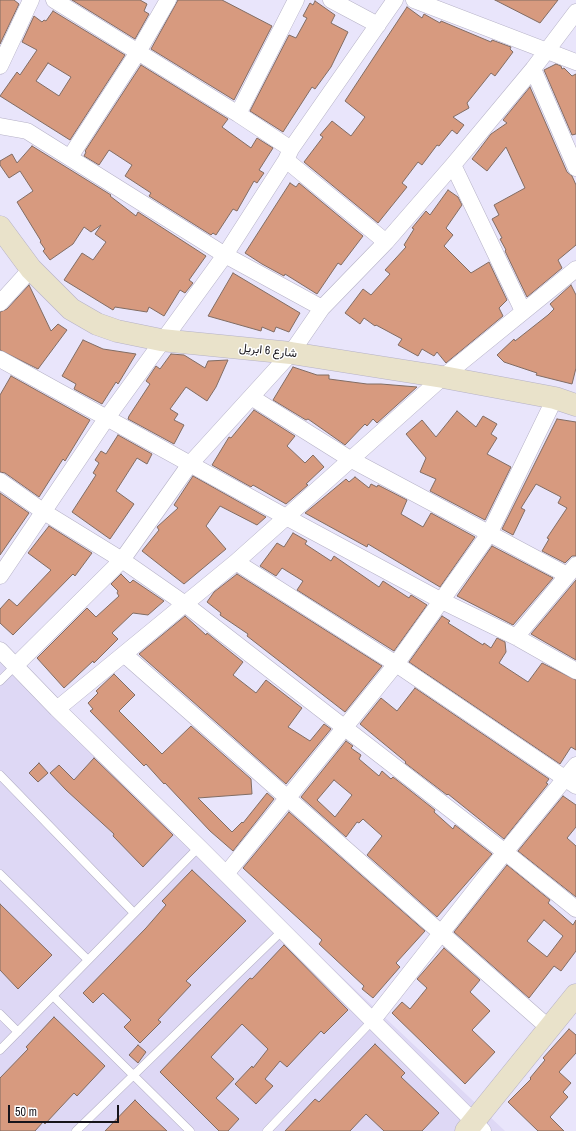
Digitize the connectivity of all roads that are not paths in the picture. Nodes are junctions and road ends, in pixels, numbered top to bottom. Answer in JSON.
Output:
{"nodes":[{"id":1,"x":31,"y":0,"type":"edge"},
{"id":2,"x":54,"y":0,"type":"edge"},
{"id":3,"x":168,"y":0,"type":"edge"},
{"id":4,"x":296,"y":0,"type":"edge"},
{"id":5,"x":331,"y":0,"type":"edge"},
{"id":6,"x":395,"y":0,"type":"edge"},
{"id":7,"x":414,"y":0,"type":"edge"},
{"id":8,"x":576,"y":12,"type":"edge"},
{"id":9,"x":378,"y":25,"type":"junction"},
{"id":10,"x":547,"y":51,"type":"junction"},
{"id":11,"x":138,"y":52,"type":"junction"},
{"id":12,"x":576,"y":62,"type":"edge"},
{"id":13,"x":0,"y":66,"type":"edge"},
{"id":14,"x":533,"y":69,"type":"junction"},
{"id":15,"x":238,"y":114,"type":"junction"},
{"id":16,"x":0,"y":126,"type":"edge"},
{"id":17,"x":288,"y":154,"type":"junction"},
{"id":18,"x":70,"y":157,"type":"junction"},
{"id":19,"x":453,"y":165,"type":"junction"},
{"id":20,"x":576,"y":168,"type":"edge"},
{"id":21,"x":0,"y":227,"type":"edge"},
{"id":22,"x":386,"y":242,"type":"junction"},
{"id":23,"x":225,"y":255,"type":"junction"},
{"id":24,"x":31,"y":269,"type":"junction"},
{"id":25,"x":576,"y":269,"type":"edge"},
{"id":26,"x":0,"y":302,"type":"edge"},
{"id":27,"x":322,"y":308,"type":"junction"},
{"id":28,"x":523,"y":311,"type":"junction"},
{"id":29,"x":162,"y":340,"type":"junction"},
{"id":30,"x":291,"y":353,"type":"junction"},
{"id":31,"x":0,"y":360,"type":"edge"},
{"id":32,"x":443,"y":377,"type":"junction"},
{"id":33,"x":251,"y":397,"type":"junction"},
{"id":34,"x":555,"y":398,"type":"junction"},
{"id":35,"x":576,"y":404,"type":"edge"},
{"id":36,"x":106,"y":419,"type":"junction"},
{"id":37,"x":350,"y":459,"type":"junction"},
{"id":38,"x":190,"y":464,"type":"junction"},
{"id":39,"x":0,"y":481,"type":"edge"},
{"id":40,"x":44,"y":512,"type":"junction"},
{"id":41,"x":286,"y":517,"type":"junction"},
{"id":42,"x":489,"y":534,"type":"junction"},
{"id":43,"x":122,"y":560,"type":"junction"},
{"id":44,"x":236,"y":562,"type":"junction"},
{"id":45,"x":571,"y":570,"type":"edge"},
{"id":46,"x":0,"y":576,"type":"edge"},
{"id":47,"x":442,"y":601,"type":"junction"},
{"id":48,"x":185,"y":604,"type":"junction"},
{"id":49,"x":516,"y":637,"type":"junction"},
{"id":50,"x":0,"y":650,"type":"edge"},
{"id":51,"x":125,"y":655,"type":"junction"},
{"id":52,"x":396,"y":664,"type":"junction"},
{"id":53,"x":15,"y":666,"type":"junction"},
{"id":54,"x":576,"y":671,"type":"edge"},
{"id":55,"x":0,"y":681,"type":"edge"},
{"id":56,"x":58,"y":709,"type":"junction"},
{"id":57,"x":345,"y":727,"type":"junction"},
{"id":58,"x":576,"y":764,"type":"edge"},
{"id":59,"x":0,"y":775,"type":"edge"},
{"id":60,"x":571,"y":782,"type":"edge"},
{"id":61,"x":288,"y":798,"type":"junction"},
{"id":62,"x":199,"y":847,"type":"junction"},
{"id":63,"x":505,"y":852,"type":"junction"},
{"id":64,"x":0,"y":874,"type":"edge"},
{"id":65,"x":226,"y":874,"type":"junction"},
{"id":66,"x":576,"y":909,"type":"edge"},
{"id":67,"x":134,"y":913,"type":"junction"},
{"id":68,"x":283,"y":930,"type":"junction"},
{"id":69,"x":442,"y":933,"type":"junction"},
{"id":70,"x":88,"y":960,"type":"junction"},
{"id":71,"x":576,"y":995,"type":"edge"},
{"id":72,"x":53,"y":996,"type":"junction"},
{"id":73,"x":0,"y":1014,"type":"edge"},
{"id":74,"x":372,"y":1021,"type":"junction"},
{"id":75,"x":549,"y":1028,"type":"junction"},
{"id":76,"x":18,"y":1032,"type":"junction"},
{"id":77,"x":0,"y":1050,"type":"edge"},
{"id":78,"x":134,"y":1076,"type":"junction"},
{"id":79,"x":474,"y":1128,"type":"edge"},
{"id":80,"x":76,"y":1131,"type":"edge"},
{"id":81,"x":190,"y":1131,"type":"edge"},
{"id":82,"x":267,"y":1131,"type":"edge"}],
"edges":[{"from":1,"to":13,"type":"street"},
{"from":2,"to":11,"type":"street"},
{"from":3,"to":11,"type":"street"},
{"from":4,"to":15,"type":"street"},
{"from":5,"to":9,"type":"street"},
{"from":6,"to":9,"type":"street"},
{"from":7,"to":10,"type":"street"},
{"from":8,"to":10,"type":"street"},
{"from":9,"to":17,"type":"street"},
{"from":10,"to":12,"type":"street"},
{"from":10,"to":14,"type":"street"},
{"from":11,"to":15,"type":"street"},
{"from":11,"to":18,"type":"street"},
{"from":14,"to":19,"type":"street"},
{"from":14,"to":20,"type":"street"},
{"from":15,"to":17,"type":"street"},
{"from":16,"to":18,"type":"street"},
{"from":17,"to":22,"type":"street"},
{"from":17,"to":23,"type":"street"},
{"from":18,"to":23,"type":"street"},
{"from":19,"to":22,"type":"street"},
{"from":19,"to":28,"type":"street"},
{"from":21,"to":24,"type":"street","name":"شارع 6 ابريل"},
{"from":22,"to":27,"type":"street"},
{"from":23,"to":27,"type":"street"},
{"from":23,"to":29,"type":"street"},
{"from":24,"to":26,"type":"street"},
{"from":24,"to":29,"type":"street","name":"شارع 6 ابريل"},
{"from":25,"to":28,"type":"street"},
{"from":27,"to":30,"type":"street"},
{"from":28,"to":32,"type":"street"},
{"from":29,"to":30,"type":"street","name":"شارع 6 ابريل"},
{"from":29,"to":36,"type":"street"},
{"from":30,"to":32,"type":"street","name":"شارع 6 ابريل"},
{"from":30,"to":33,"type":"street"},
{"from":31,"to":36,"type":"street"},
{"from":32,"to":34,"type":"street","name":"شارع 6 ابريل"},
{"from":32,"to":37,"type":"street"},
{"from":33,"to":37,"type":"street"},
{"from":33,"to":38,"type":"street"},
{"from":34,"to":35,"type":"street","name":"شارع 6 ابريل"},
{"from":34,"to":42,"type":"street"},
{"from":36,"to":38,"type":"street"},
{"from":36,"to":40,"type":"street"},
{"from":37,"to":41,"type":"street"},
{"from":37,"to":42,"type":"street"},
{"from":38,"to":41,"type":"street"},
{"from":38,"to":43,"type":"street"},
{"from":39,"to":40,"type":"street"},
{"from":40,"to":43,"type":"street"},
{"from":40,"to":46,"type":"street"},
{"from":41,"to":44,"type":"street"},
{"from":41,"to":47,"type":"street"},
{"from":42,"to":45,"type":"street"},
{"from":42,"to":47,"type":"street"},
{"from":43,"to":48,"type":"street"},
{"from":43,"to":53,"type":"street"},
{"from":44,"to":48,"type":"street"},
{"from":44,"to":52,"type":"street"},
{"from":45,"to":49,"type":"street"},
{"from":47,"to":49,"type":"street"},
{"from":47,"to":52,"type":"street"},
{"from":48,"to":51,"type":"street"},
{"from":48,"to":57,"type":"street"},
{"from":49,"to":54,"type":"street"},
{"from":50,"to":53,"type":"street"},
{"from":51,"to":56,"type":"street"},
{"from":51,"to":61,"type":"street"},
{"from":52,"to":57,"type":"street"},
{"from":52,"to":60,"type":"street"},
{"from":53,"to":55,"type":"lane"},
{"from":53,"to":56,"type":"street"},
{"from":56,"to":62,"type":"street"},
{"from":57,"to":61,"type":"street"},
{"from":57,"to":63,"type":"street"},
{"from":58,"to":60,"type":"street"},
{"from":59,"to":67,"type":"lane"},
{"from":60,"to":63,"type":"street"},
{"from":61,"to":65,"type":"street"},
{"from":61,"to":69,"type":"street"},
{"from":62,"to":65,"type":"street"},
{"from":62,"to":67,"type":"lane"},
{"from":63,"to":66,"type":"street"},
{"from":63,"to":69,"type":"street"},
{"from":64,"to":70,"type":"lane"},
{"from":65,"to":68,"type":"street"},
{"from":67,"to":70,"type":"lane"},
{"from":68,"to":74,"type":"street"},
{"from":68,"to":78,"type":"lane"},
{"from":69,"to":74,"type":"street"},
{"from":69,"to":75,"type":"street"},
{"from":70,"to":72,"type":"lane"},
{"from":71,"to":75,"type":"street"},
{"from":72,"to":76,"type":"lane"},
{"from":72,"to":78,"type":"lane"},
{"from":73,"to":76,"type":"lane"},
{"from":74,"to":79,"type":"street"},
{"from":74,"to":82,"type":"lane"},
{"from":75,"to":79,"type":"street"},
{"from":76,"to":77,"type":"lane"},
{"from":78,"to":80,"type":"lane"},
{"from":78,"to":81,"type":"lane"}]}
